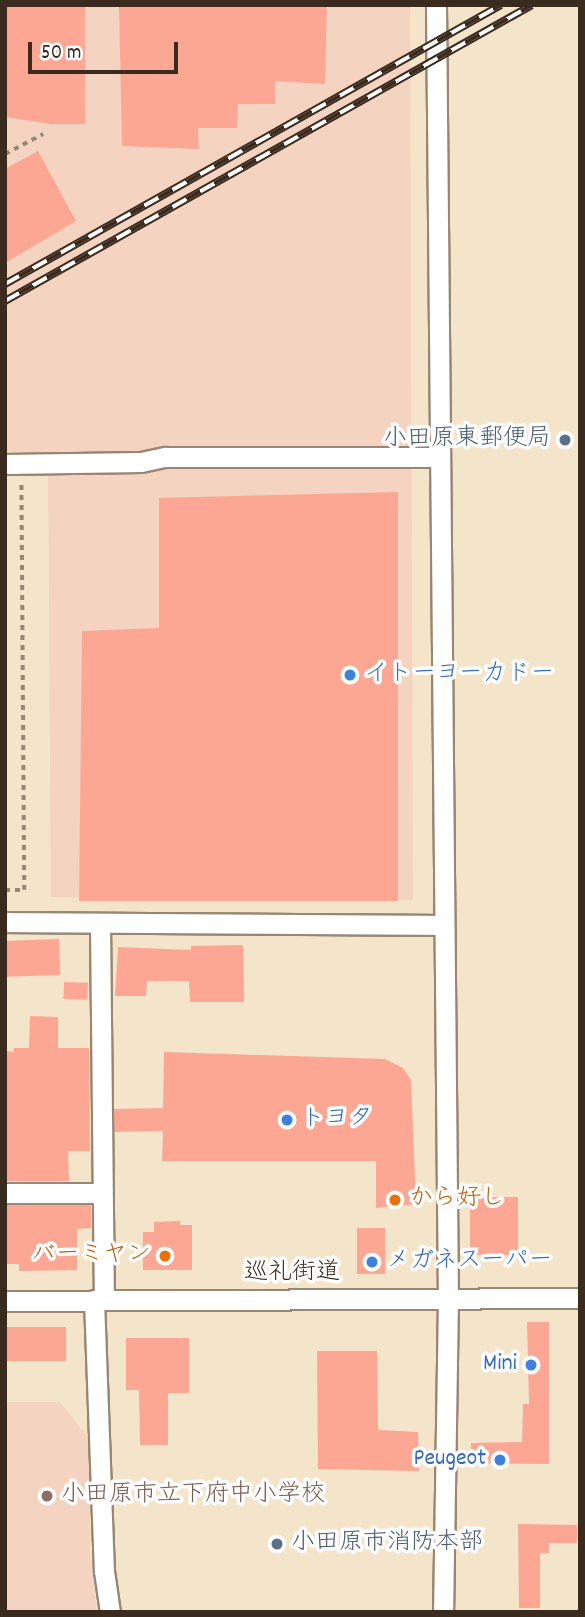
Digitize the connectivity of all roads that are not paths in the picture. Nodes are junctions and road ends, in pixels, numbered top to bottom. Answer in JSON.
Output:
{"nodes":[{"id":1,"x":436,"y":5,"type":"edge"},
{"id":2,"x":440,"y":457,"type":"junction"},
{"id":3,"x":13,"y":470,"type":"edge"},
{"id":4,"x":5,"y":922,"type":"edge"},
{"id":5,"x":100,"y":923,"type":"junction"},
{"id":6,"x":442,"y":925,"type":"junction"},
{"id":7,"x":5,"y":1192,"type":"edge"},
{"id":8,"x":101,"y":1193,"type":"junction"},
{"id":9,"x":448,"y":1298,"type":"junction"},
{"id":10,"x":580,"y":1298,"type":"edge"},
{"id":11,"x":99,"y":1300,"type":"junction"},
{"id":12,"x":5,"y":1301,"type":"edge"},
{"id":13,"x":110,"y":1612,"type":"edge"},
{"id":14,"x":443,"y":1612,"type":"edge"}],
"edges":[{"from":1,"to":2,"type":"street"},
{"from":2,"to":3,"type":"street"},
{"from":2,"to":6,"type":"street"},
{"from":4,"to":5,"type":"street"},
{"from":5,"to":6,"type":"street"},
{"from":5,"to":8,"type":"street"},
{"from":6,"to":9,"type":"street"},
{"from":7,"to":8,"type":"street"},
{"from":8,"to":11,"type":"street"},
{"from":9,"to":10,"type":"street","name":"巡礼街道"},
{"from":9,"to":11,"type":"street","name":"巡礼街道"},
{"from":9,"to":14,"type":"street"},
{"from":11,"to":12,"type":"street","name":"巡礼街道"},
{"from":11,"to":13,"type":"street"}]}
